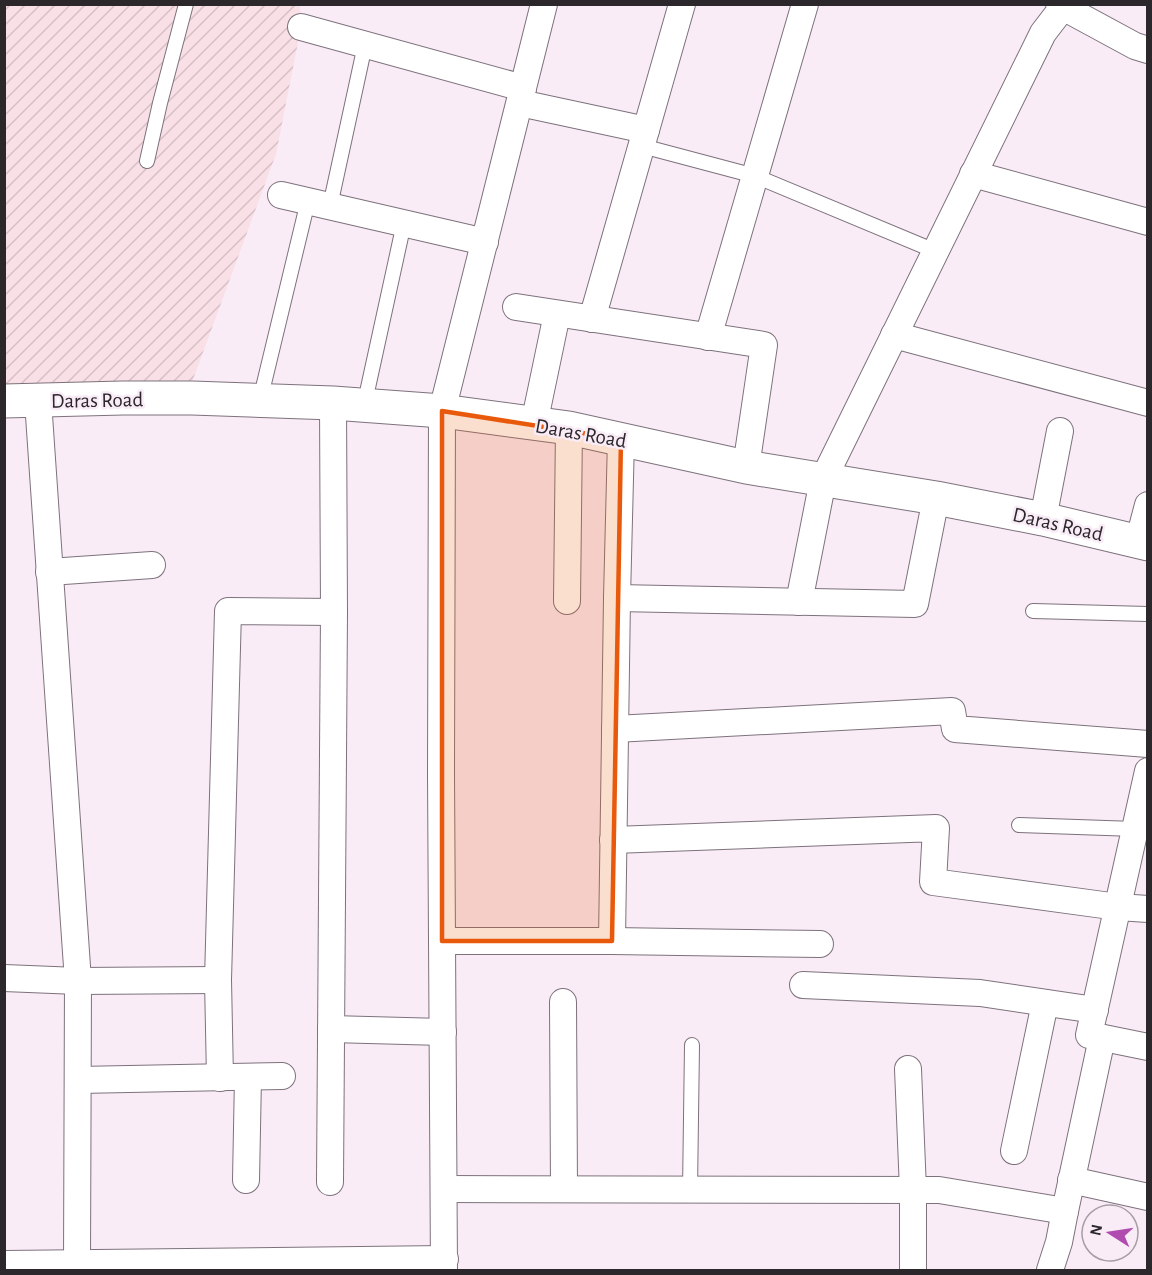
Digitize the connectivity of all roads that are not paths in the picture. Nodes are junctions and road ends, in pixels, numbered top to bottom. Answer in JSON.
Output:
{"nodes":[{"id":1,"x":186,"y":4,"type":"edge"},
{"id":2,"x":544,"y":4,"type":"edge"},
{"id":3,"x":682,"y":4,"type":"edge"},
{"id":4,"x":804,"y":4,"type":"edge"},
{"id":5,"x":1061,"y":6,"type":"edge"},
{"id":6,"x":301,"y":27,"type":"dead end"},
{"id":7,"x":365,"y":45,"type":"junction"},
{"id":8,"x":1148,"y":50,"type":"edge"},
{"id":9,"x":522,"y":96,"type":"junction"},
{"id":10,"x":644,"y":138,"type":"junction"},
{"id":11,"x":147,"y":161,"type":"dead end"},
{"id":12,"x":973,"y":174,"type":"junction"},
{"id":13,"x":755,"y":176,"type":"junction"},
{"id":14,"x":281,"y":195,"type":"dead end"},
{"id":15,"x":319,"y":203,"type":"junction"},
{"id":16,"x":1148,"y":222,"type":"edge"},
{"id":17,"x":404,"y":223,"type":"junction"},
{"id":18,"x":485,"y":242,"type":"junction"},
{"id":19,"x":934,"y":251,"type":"junction"},
{"id":20,"x":516,"y":307,"type":"dead end"},
{"id":21,"x":557,"y":314,"type":"junction"},
{"id":22,"x":592,"y":319,"type":"junction"},
{"id":23,"x":894,"y":335,"type":"junction"},
{"id":24,"x":708,"y":337,"type":"junction"},
{"id":25,"x":260,"y":400,"type":"junction"},
{"id":26,"x":4,"y":401,"type":"edge"},
{"id":27,"x":38,"y":401,"type":"junction"},
{"id":28,"x":1148,"y":403,"type":"edge"},
{"id":29,"x":349,"y":405,"type":"junction"},
{"id":30,"x":442,"y":411,"type":"junction"},
{"id":31,"x":534,"y":424,"type":"junction"},
{"id":32,"x":569,"y":428,"type":"junction"},
{"id":33,"x":1060,"y":431,"type":"dead end"},
{"id":34,"x":621,"y":439,"type":"junction"},
{"id":35,"x":746,"y":467,"type":"junction"},
{"id":36,"x":823,"y":480,"type":"junction"},
{"id":37,"x":936,"y":498,"type":"junction"},
{"id":38,"x":1148,"y":505,"type":"edge"},
{"id":39,"x":1042,"y":519,"type":"junction"},
{"id":40,"x":1143,"y":544,"type":"edge"},
{"id":41,"x":152,"y":565,"type":"dead end"},
{"id":42,"x":49,"y":572,"type":"junction"},
{"id":43,"x":617,"y":598,"type":"junction"},
{"id":44,"x":567,"y":601,"type":"dead end"},
{"id":45,"x":799,"y":602,"type":"junction"},
{"id":46,"x":1033,"y":611,"type":"dead end"},
{"id":47,"x":334,"y":612,"type":"junction"},
{"id":48,"x":1148,"y":614,"type":"edge"},
{"id":49,"x":615,"y":729,"type":"junction"},
{"id":50,"x":1148,"y":744,"type":"edge"},
{"id":51,"x":1148,"y":771,"type":"edge"},
{"id":52,"x":1019,"y":825,"type":"dead end"},
{"id":53,"x":1135,"y":829,"type":"junction"},
{"id":54,"x":614,"y":840,"type":"junction"},
{"id":55,"x":1118,"y":907,"type":"junction"},
{"id":56,"x":1148,"y":909,"type":"edge"},
{"id":57,"x":442,"y":941,"type":"junction"},
{"id":58,"x":612,"y":941,"type":"junction"},
{"id":59,"x":820,"y":944,"type":"dead end"},
{"id":60,"x":4,"y":978,"type":"edge"},
{"id":61,"x":218,"y":980,"type":"junction"},
{"id":62,"x":78,"y":981,"type":"junction"},
{"id":63,"x":803,"y":985,"type":"dead end"},
{"id":64,"x":563,"y":1002,"type":"dead end"},
{"id":65,"x":1045,"y":1003,"type":"junction"},
{"id":66,"x":1095,"y":1010,"type":"junction"},
{"id":67,"x":331,"y":1029,"type":"junction"},
{"id":68,"x":443,"y":1032,"type":"junction"},
{"id":69,"x":1102,"y":1038,"type":"junction"},
{"id":70,"x":692,"y":1045,"type":"dead end"},
{"id":71,"x":1148,"y":1047,"type":"edge"},
{"id":72,"x":908,"y":1069,"type":"dead end"},
{"id":73,"x":282,"y":1076,"type":"dead end"},
{"id":74,"x":248,"y":1077,"type":"junction"},
{"id":75,"x":220,"y":1078,"type":"junction"},
{"id":76,"x":78,"y":1080,"type":"junction"},
{"id":77,"x":1014,"y":1151,"type":"dead end"},
{"id":78,"x":246,"y":1180,"type":"dead end"},
{"id":79,"x":1071,"y":1180,"type":"junction"},
{"id":80,"x":330,"y":1182,"type":"dead end"},
{"id":81,"x":444,"y":1189,"type":"junction"},
{"id":82,"x":564,"y":1189,"type":"junction"},
{"id":83,"x":690,"y":1190,"type":"junction"},
{"id":84,"x":914,"y":1190,"type":"junction"},
{"id":85,"x":1148,"y":1197,"type":"edge"},
{"id":86,"x":1065,"y":1211,"type":"junction"},
{"id":87,"x":77,"y":1263,"type":"junction"},
{"id":88,"x":4,"y":1264,"type":"edge"},
{"id":89,"x":444,"y":1264,"type":"edge"},
{"id":90,"x":304,"y":1265,"type":"edge"},
{"id":91,"x":132,"y":1266,"type":"edge"},
{"id":92,"x":913,"y":1270,"type":"edge"},
{"id":93,"x":1050,"y":1270,"type":"edge"}],
"edges":[{"from":1,"to":11,"type":"lane"},
{"from":2,"to":9,"type":"street"},
{"from":3,"to":10,"type":"street"},
{"from":4,"to":13,"type":"street"},
{"from":5,"to":8,"type":"street"},
{"from":5,"to":12,"type":"street"},
{"from":6,"to":7,"type":"street"},
{"from":7,"to":9,"type":"street"},
{"from":7,"to":15,"type":"lane"},
{"from":9,"to":10,"type":"street"},
{"from":9,"to":18,"type":"street"},
{"from":10,"to":13,"type":"lane"},
{"from":10,"to":22,"type":"street"},
{"from":12,"to":16,"type":"street"},
{"from":12,"to":19,"type":"street"},
{"from":13,"to":19,"type":"lane"},
{"from":13,"to":24,"type":"street"},
{"from":14,"to":15,"type":"street"},
{"from":15,"to":17,"type":"street"},
{"from":15,"to":25,"type":"lane"},
{"from":17,"to":18,"type":"street"},
{"from":17,"to":29,"type":"lane"},
{"from":18,"to":30,"type":"street"},
{"from":19,"to":23,"type":"street"},
{"from":20,"to":21,"type":"street"},
{"from":21,"to":22,"type":"street"},
{"from":21,"to":31,"type":"street"},
{"from":22,"to":24,"type":"street"},
{"from":23,"to":28,"type":"street"},
{"from":23,"to":36,"type":"street"},
{"from":24,"to":35,"type":"street"},
{"from":25,"to":27,"type":"street","name":"Daras Road"},
{"from":25,"to":29,"type":"street","name":"Daras Road"},
{"from":26,"to":27,"type":"street","name":"Daras Road"},
{"from":27,"to":42,"type":"street"},
{"from":29,"to":30,"type":"street","name":"Daras Road"},
{"from":29,"to":47,"type":"street"},
{"from":30,"to":31,"type":"street","name":"Daras Road"},
{"from":30,"to":57,"type":"street"},
{"from":31,"to":32,"type":"street","name":"Daras Road"},
{"from":32,"to":34,"type":"street","name":"Daras Road"},
{"from":32,"to":44,"type":"street"},
{"from":33,"to":39,"type":"street"},
{"from":34,"to":35,"type":"street","name":"Daras Road"},
{"from":34,"to":43,"type":"street"},
{"from":35,"to":36,"type":"street","name":"Daras Road"},
{"from":36,"to":37,"type":"street","name":"Daras Road"},
{"from":36,"to":45,"type":"street"},
{"from":37,"to":39,"type":"street","name":"Daras Road"},
{"from":37,"to":45,"type":"street"},
{"from":38,"to":40,"type":"street"},
{"from":39,"to":40,"type":"street","name":"Daras Road"},
{"from":41,"to":42,"type":"street"},
{"from":42,"to":62,"type":"street"},
{"from":43,"to":45,"type":"street"},
{"from":43,"to":49,"type":"street"},
{"from":46,"to":48,"type":"lane"},
{"from":47,"to":61,"type":"street"},
{"from":47,"to":67,"type":"street"},
{"from":49,"to":50,"type":"street"},
{"from":49,"to":54,"type":"street"},
{"from":51,"to":53,"type":"street"},
{"from":52,"to":53,"type":"lane"},
{"from":53,"to":55,"type":"street"},
{"from":54,"to":55,"type":"street"},
{"from":54,"to":58,"type":"street"},
{"from":55,"to":56,"type":"street"},
{"from":55,"to":66,"type":"street"},
{"from":57,"to":58,"type":"street"},
{"from":57,"to":68,"type":"street"},
{"from":58,"to":59,"type":"street"},
{"from":60,"to":62,"type":"street"},
{"from":61,"to":62,"type":"street"},
{"from":61,"to":75,"type":"street"},
{"from":62,"to":76,"type":"street"},
{"from":63,"to":65,"type":"street"},
{"from":64,"to":82,"type":"street"},
{"from":65,"to":66,"type":"street"},
{"from":65,"to":77,"type":"street"},
{"from":66,"to":69,"type":"street"},
{"from":67,"to":68,"type":"street"},
{"from":67,"to":80,"type":"street"},
{"from":68,"to":81,"type":"street"},
{"from":69,"to":71,"type":"street"},
{"from":69,"to":79,"type":"street"},
{"from":70,"to":83,"type":"lane"},
{"from":72,"to":84,"type":"street"},
{"from":73,"to":74,"type":"street"},
{"from":74,"to":75,"type":"street"},
{"from":74,"to":78,"type":"street"},
{"from":75,"to":76,"type":"street"},
{"from":76,"to":87,"type":"street"},
{"from":79,"to":85,"type":"street"},
{"from":79,"to":86,"type":"street"},
{"from":81,"to":82,"type":"street"},
{"from":81,"to":89,"type":"street"},
{"from":82,"to":83,"type":"street"},
{"from":83,"to":84,"type":"street"},
{"from":84,"to":86,"type":"street"},
{"from":84,"to":92,"type":"street"},
{"from":86,"to":93,"type":"street"},
{"from":87,"to":88,"type":"street"},
{"from":87,"to":91,"type":"street"},
{"from":89,"to":90,"type":"street"},
{"from":90,"to":91,"type":"street"}]}
